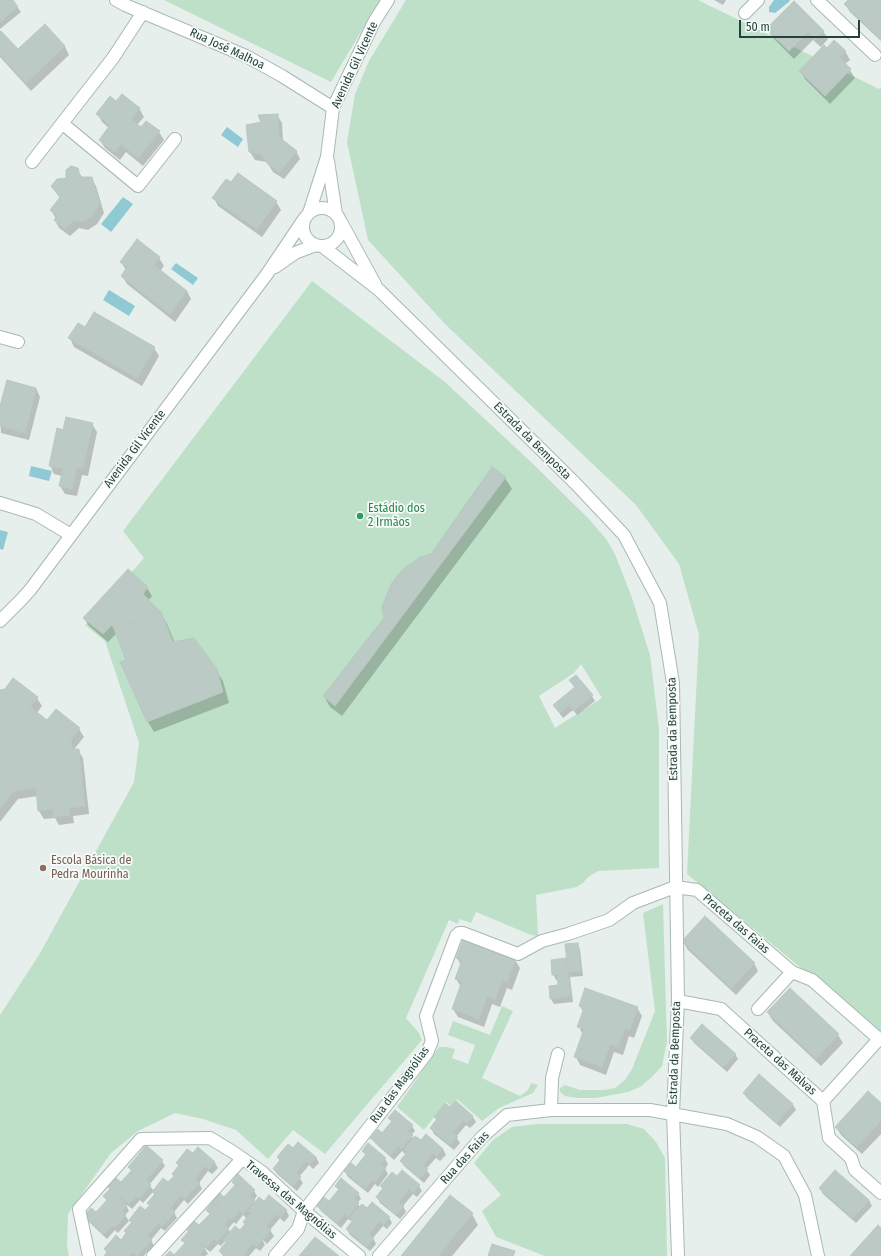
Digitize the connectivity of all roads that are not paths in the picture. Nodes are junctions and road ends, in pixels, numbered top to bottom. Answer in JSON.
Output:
{"nodes":[{"id":1,"x":116,"y":0,"type":"edge"},
{"id":2,"x":388,"y":0,"type":"edge"},
{"id":3,"x":758,"y":0,"type":"edge"},
{"id":4,"x":817,"y":0,"type":"edge"},
{"id":5,"x":143,"y":12,"type":"junction"},
{"id":6,"x":745,"y":13,"type":"dead end"},
{"id":7,"x":875,"y":55,"type":"dead end"},
{"id":8,"x":333,"y":108,"type":"junction"},
{"id":9,"x":62,"y":124,"type":"junction"},
{"id":10,"x":176,"y":139,"type":"dead end"},
{"id":11,"x":327,"y":158,"type":"junction"},
{"id":12,"x":32,"y":162,"type":"dead end"},
{"id":13,"x":307,"y":216,"type":"junction"},
{"id":14,"x":338,"y":218,"type":"junction"},
{"id":15,"x":320,"y":245,"type":"junction"},
{"id":16,"x":267,"y":274,"type":"junction"},
{"id":17,"x":379,"y":290,"type":"junction"},
{"id":18,"x":0,"y":337,"type":"edge"},
{"id":19,"x":18,"y":342,"type":"dead end"},
{"id":20,"x":0,"y":503,"type":"edge"},
{"id":21,"x":71,"y":535,"type":"junction"},
{"id":22,"x":0,"y":621,"type":"edge"},
{"id":23,"x":675,"y":887,"type":"junction"},
{"id":24,"x":792,"y":972,"type":"junction"},
{"id":25,"x":678,"y":1001,"type":"junction"},
{"id":26,"x":758,"y":1009,"type":"dead end"},
{"id":27,"x":558,"y":1054,"type":"dead end"},
{"id":28,"x":824,"y":1101,"type":"junction"},
{"id":29,"x":551,"y":1110,"type":"junction"},
{"id":30,"x":673,"y":1113,"type":"junction"},
{"id":31,"x":242,"y":1159,"type":"junction"},
{"id":32,"x":881,"y":1193,"type":"edge"},
{"id":33,"x":304,"y":1211,"type":"junction"},
{"id":34,"x":89,"y":1256,"type":"edge"},
{"id":35,"x":153,"y":1256,"type":"edge"},
{"id":36,"x":275,"y":1256,"type":"edge"},
{"id":37,"x":359,"y":1256,"type":"edge"},
{"id":38,"x":379,"y":1256,"type":"edge"},
{"id":39,"x":678,"y":1256,"type":"edge"},
{"id":40,"x":818,"y":1256,"type":"edge"}],
"edges":[{"from":1,"to":5,"type":"street","name":"Rua José Malhoa"},
{"from":2,"to":8,"type":"street","name":"Avenida Gil Vicente"},
{"from":3,"to":6,"type":"street"},
{"from":4,"to":7,"type":"street"},
{"from":5,"to":8,"type":"street","name":"Rua José Malhoa"},
{"from":5,"to":9,"type":"street"},
{"from":8,"to":11,"type":"street","name":"Avenida Gil Vicente"},
{"from":9,"to":10,"type":"street"},
{"from":9,"to":12,"type":"street"},
{"from":11,"to":13,"type":"street"},
{"from":11,"to":14,"type":"street"},
{"from":13,"to":14,"type":"street"},
{"from":13,"to":15,"type":"street"},
{"from":13,"to":16,"type":"street"},
{"from":14,"to":15,"type":"street"},
{"from":14,"to":17,"type":"street"},
{"from":15,"to":16,"type":"street"},
{"from":15,"to":17,"type":"street"},
{"from":16,"to":21,"type":"street","name":"Avenida Gil Vicente"},
{"from":17,"to":23,"type":"street","name":"Estrada da Bemposta"},
{"from":18,"to":19,"type":"street"},
{"from":20,"to":21,"type":"street"},
{"from":21,"to":22,"type":"street","name":"Avenida Gil Vicente"},
{"from":23,"to":24,"type":"street","name":"Praceta das Faias"},
{"from":23,"to":25,"type":"street","name":"Estrada da Bemposta"},
{"from":23,"to":33,"type":"street","name":"Rua das Magnólias"},
{"from":24,"to":26,"type":"street"},
{"from":24,"to":28,"type":"street","name":"Praceta das Faias"},
{"from":25,"to":28,"type":"street","name":"Praceta das Malvas"},
{"from":25,"to":30,"type":"street","name":"Estrada da Bemposta"},
{"from":27,"to":29,"type":"street"},
{"from":28,"to":32,"type":"street","name":"Praceta das Malvas"},
{"from":29,"to":30,"type":"street","name":"Rua das Faias"},
{"from":29,"to":38,"type":"street","name":"Rua das Faias"},
{"from":30,"to":39,"type":"street","name":"Estrada da Bemposta"},
{"from":30,"to":40,"type":"street","name":"Rua das Faias"},
{"from":31,"to":33,"type":"street","name":"Travessa das Magnólias"},
{"from":31,"to":34,"type":"street","name":"Travessa das Magnólias"},
{"from":31,"to":35,"type":"street"},
{"from":33,"to":36,"type":"street","name":"Rua das Magnólias"},
{"from":33,"to":37,"type":"street","name":"Travessa das Magnólias"}]}
